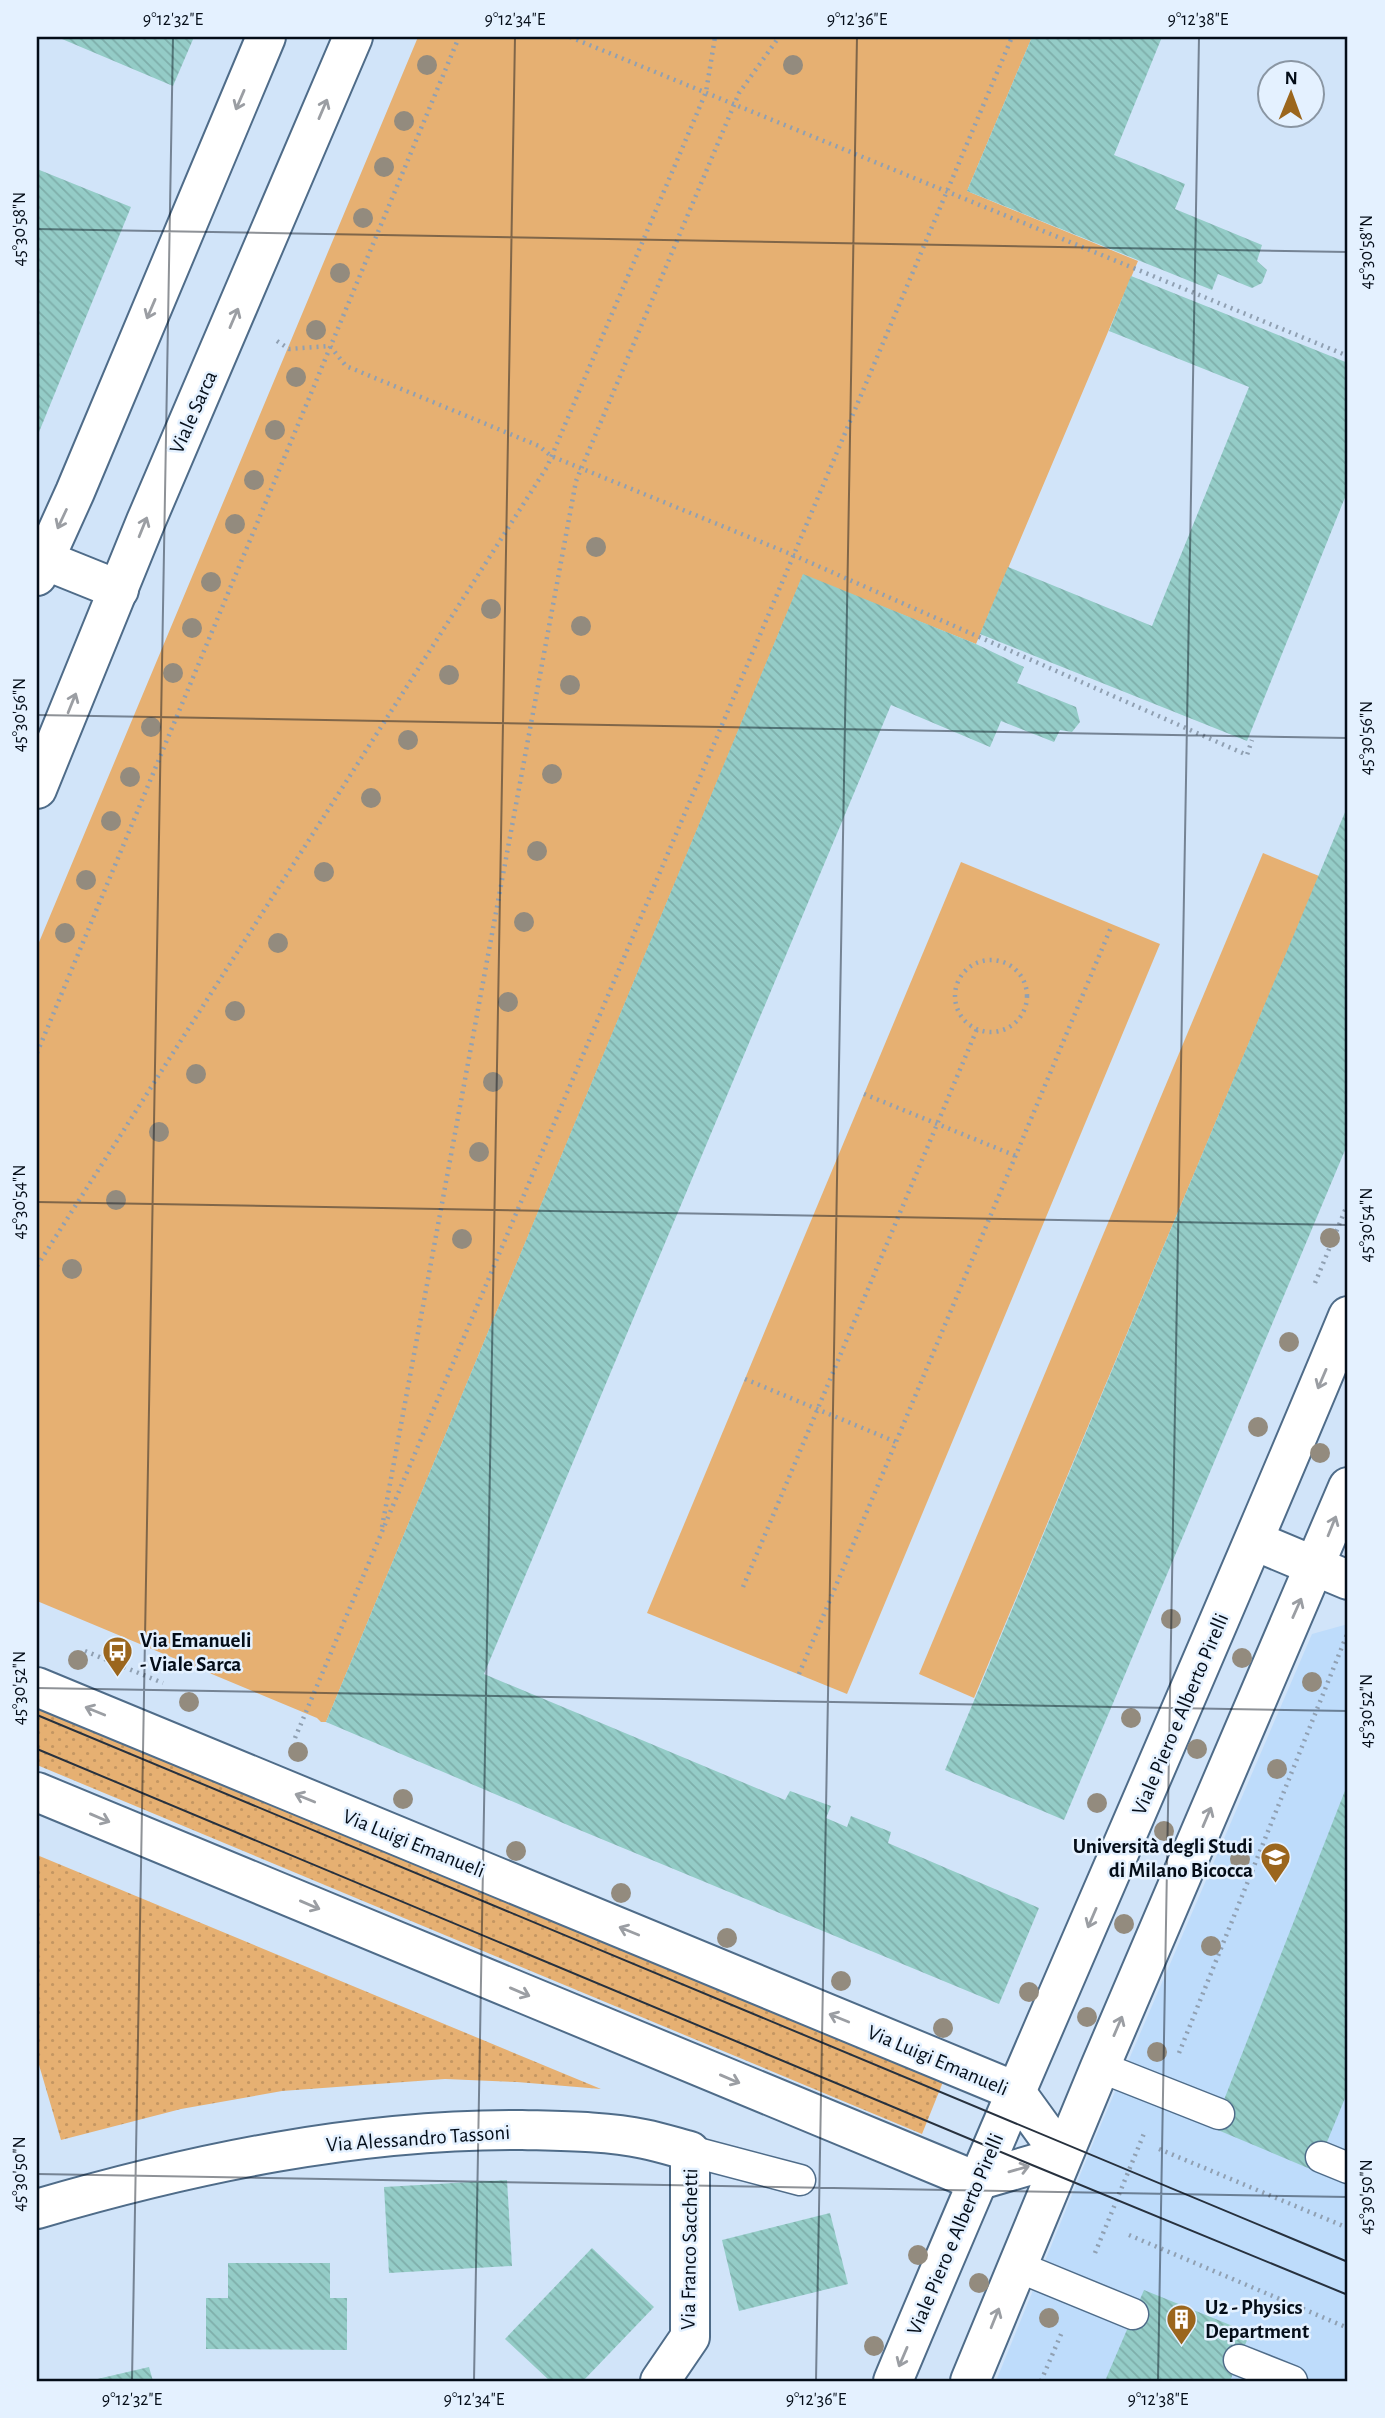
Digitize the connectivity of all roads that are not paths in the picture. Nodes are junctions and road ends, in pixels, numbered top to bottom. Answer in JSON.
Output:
{"nodes":[{"id":1,"x":266,"y":37,"type":"edge"},
{"id":2,"x":353,"y":37,"type":"edge"},
{"id":3,"x":39,"y":565,"type":"edge"},
{"id":4,"x":118,"y":590,"type":"junction"},
{"id":5,"x":37,"y":789,"type":"edge"},
{"id":6,"x":1348,"y":1316,"type":"edge"},
{"id":7,"x":1348,"y":1487,"type":"edge"},
{"id":8,"x":1255,"y":1541,"type":"junction"},
{"id":9,"x":1332,"y":1573,"type":"edge"},
{"id":10,"x":37,"y":1687,"type":"edge"},
{"id":11,"x":37,"y":1792,"type":"edge"},
{"id":12,"x":1100,"y":2067,"type":"junction"},
{"id":13,"x":1015,"y":2091,"type":"junction"},
{"id":14,"x":1219,"y":2114,"type":"dead end"},
{"id":15,"x":690,"y":2151,"type":"junction"},
{"id":16,"x":1062,"y":2156,"type":"junction"},
{"id":17,"x":1321,"y":2157,"type":"dead end"},
{"id":18,"x":1348,"y":2168,"type":"edge"},
{"id":19,"x":800,"y":2180,"type":"dead end"},
{"id":20,"x":976,"y":2181,"type":"junction"},
{"id":21,"x":37,"y":2209,"type":"edge"},
{"id":22,"x":1017,"y":2266,"type":"junction"},
{"id":23,"x":1133,"y":2314,"type":"dead end"},
{"id":24,"x":1240,"y":2360,"type":"dead end"},
{"id":25,"x":661,"y":2381,"type":"edge"},
{"id":26,"x":893,"y":2381,"type":"edge"},
{"id":27,"x":970,"y":2381,"type":"edge"},
{"id":28,"x":1292,"y":2381,"type":"edge"}],
"edges":[{"from":1,"to":3,"type":"street","one_way":true},
{"from":4,"to":2,"type":"street","name":"Viale Sarca","one_way":true},
{"from":3,"to":4,"type":"street"},
{"from":5,"to":4,"type":"street","name":"Viale Sarca","one_way":true},
{"from":6,"to":8,"type":"street","name":"Viale Piero e Alberto Pirelli","one_way":true},
{"from":9,"to":7,"type":"street","one_way":true},
{"from":8,"to":9,"type":"street"},
{"from":8,"to":13,"type":"street","name":"Viale Piero e Alberto Pirelli","one_way":true},
{"from":12,"to":9,"type":"street","one_way":true},
{"from":13,"to":10,"type":"street","name":"Via Luigi Emanueli","one_way":true},
{"from":11,"to":20,"type":"street","one_way":true},
{"from":12,"to":14,"type":"lane"},
{"from":12,"to":16,"type":"street"},
{"from":13,"to":16,"type":"street","name":"Via Luigi Emanueli"},
{"from":13,"to":20,"type":"street","name":"Viale Piero e Alberto Pirelli"},
{"from":15,"to":19,"type":"lane","name":"Via Alessandro Tassoni"},
{"from":15,"to":21,"type":"street","name":"Via Alessandro Tassoni"},
{"from":15,"to":25,"type":"street","name":"Via Franco Sacchetti"},
{"from":20,"to":16,"type":"street","one_way":true},
{"from":16,"to":22,"type":"street"},
{"from":17,"to":18,"type":"lane"},
{"from":20,"to":26,"type":"street","name":"Viale Piero e Alberto Pirelli","one_way":true},
{"from":22,"to":23,"type":"lane"},
{"from":27,"to":22,"type":"street","one_way":true},
{"from":24,"to":28,"type":"lane"}]}
